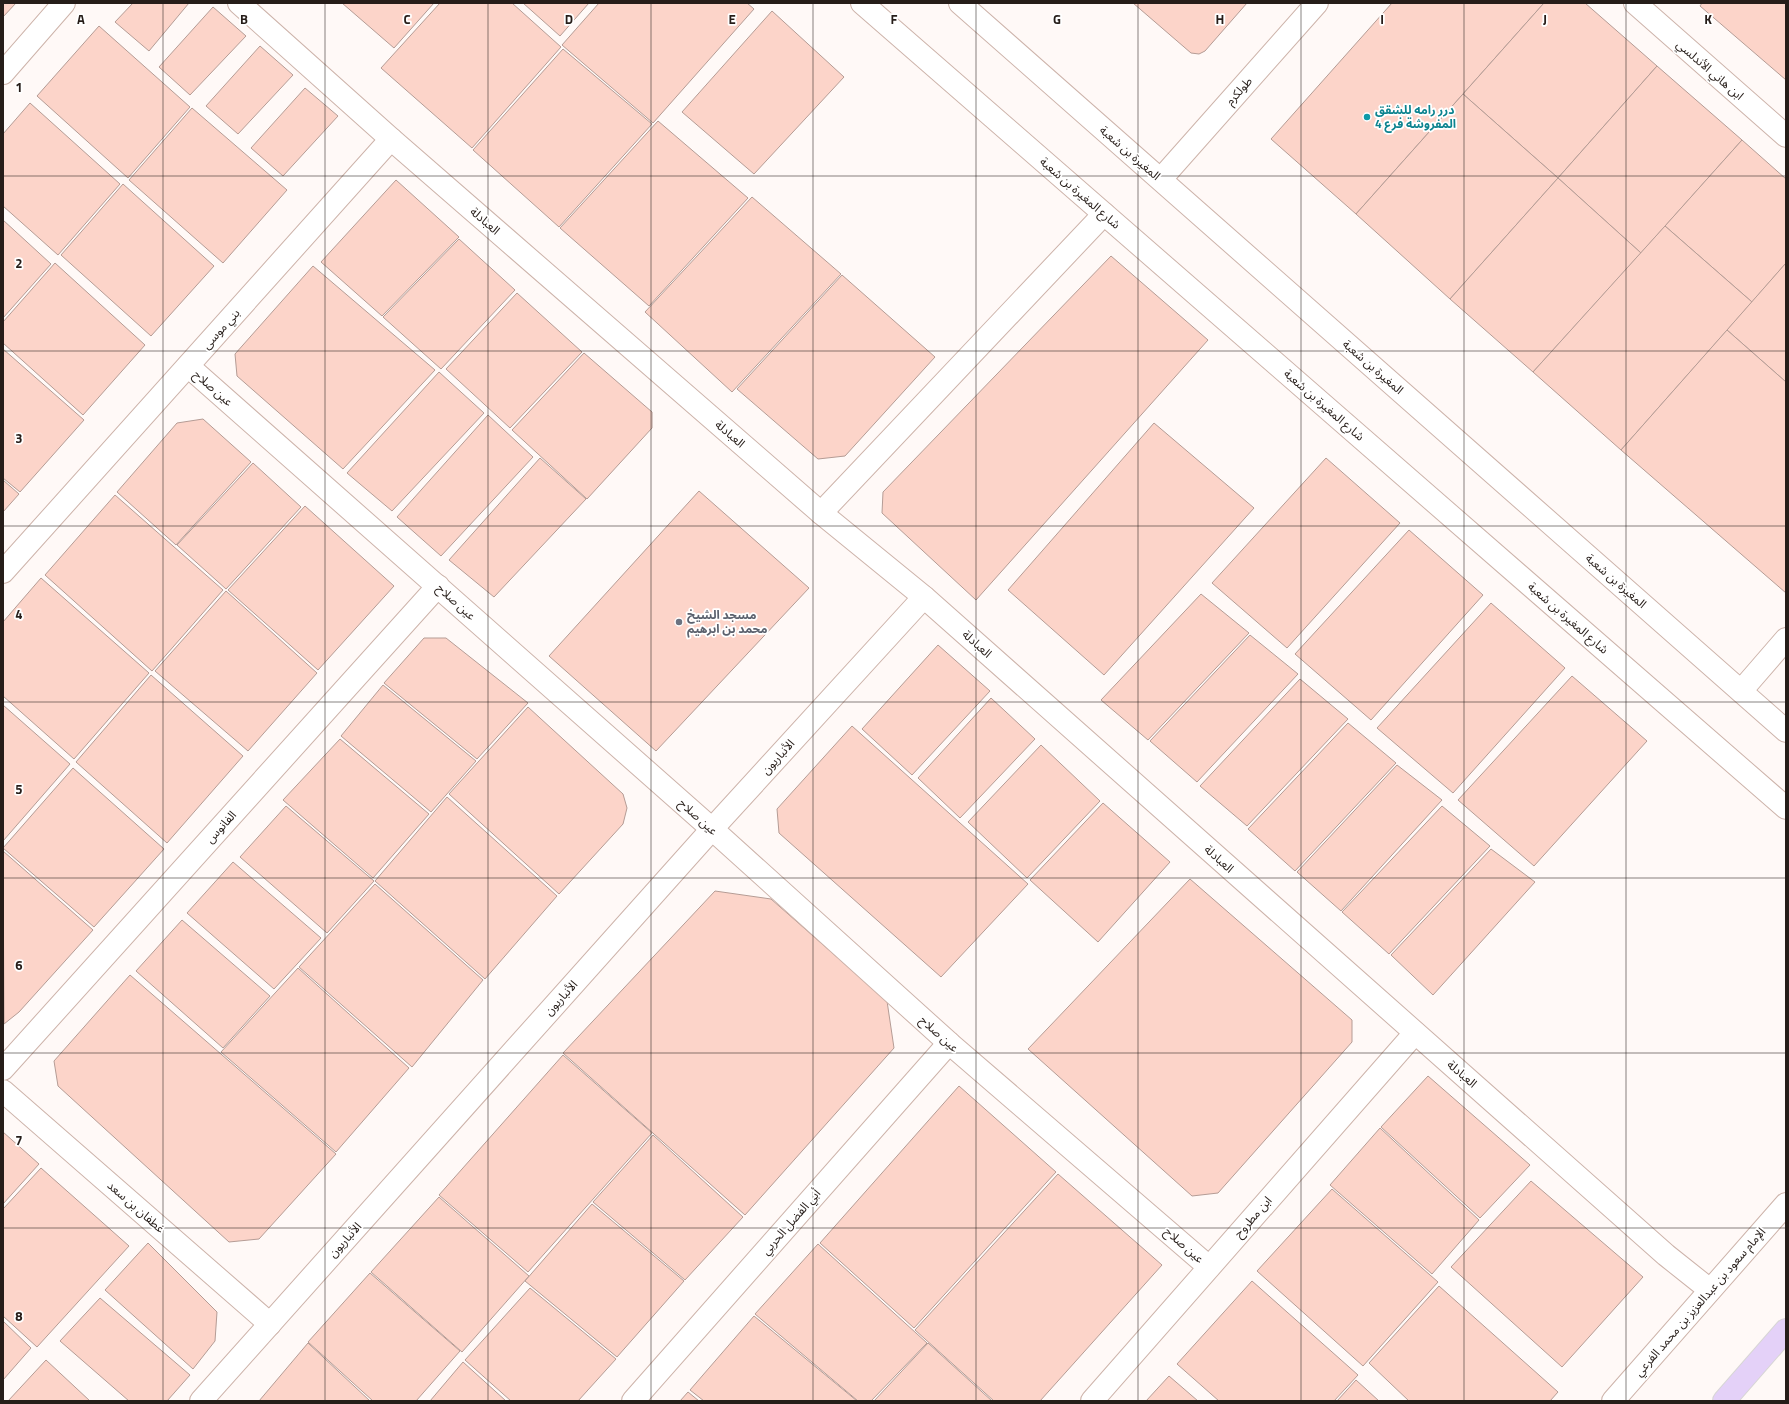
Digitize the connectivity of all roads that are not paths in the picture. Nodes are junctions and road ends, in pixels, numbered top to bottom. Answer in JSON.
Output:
{"nodes":[{"id":1,"x":64,"y":3,"type":"edge"},
{"id":2,"x":239,"y":3,"type":"edge"},
{"id":3,"x":960,"y":3,"type":"edge"},
{"id":4,"x":1317,"y":3,"type":"edge"},
{"id":5,"x":1635,"y":3,"type":"edge"},
{"id":6,"x":863,"y":4,"type":"edge"},
{"id":7,"x":3,"y":73,"type":"edge"},
{"id":8,"x":1786,"y":136,"type":"edge"},
{"id":9,"x":391,"y":139,"type":"junction"},
{"id":10,"x":1160,"y":179,"type":"junction"},
{"id":11,"x":1104,"y":214,"type":"junction"},
{"id":12,"x":188,"y":366,"type":"junction"},
{"id":13,"x":820,"y":513,"type":"junction"},
{"id":14,"x":3,"y":572,"type":"edge"},
{"id":15,"x":438,"y":586,"type":"junction"},
{"id":16,"x":924,"y":597,"type":"junction"},
{"id":17,"x":1786,"y":639,"type":"edge"},
{"id":18,"x":1741,"y":691,"type":"junction"},
{"id":19,"x":1786,"y":731,"type":"edge"},
{"id":20,"x":1786,"y":808,"type":"edge"},
{"id":21,"x":712,"y":829,"type":"junction"},
{"id":22,"x":1415,"y":1033,"type":"junction"},
{"id":23,"x":949,"y":1043,"type":"junction"},
{"id":24,"x":3,"y":1069,"type":"edge"},
{"id":25,"x":3,"y":1091,"type":"edge"},
{"id":26,"x":1786,"y":1204,"type":"edge"},
{"id":27,"x":1209,"y":1267,"type":"junction"},
{"id":28,"x":1710,"y":1290,"type":"junction"},
{"id":29,"x":270,"y":1324,"type":"junction"},
{"id":30,"x":1786,"y":1330,"type":"edge"},
{"id":31,"x":200,"y":1401,"type":"edge"},
{"id":32,"x":634,"y":1401,"type":"edge"},
{"id":33,"x":1092,"y":1401,"type":"edge"},
{"id":34,"x":1613,"y":1401,"type":"edge"},
{"id":35,"x":1724,"y":1401,"type":"edge"}],
"edges":[{"from":1,"to":7,"type":"street"},
{"from":2,"to":9,"type":"street","name":"العبادلة"},
{"from":3,"to":10,"type":"street","name":"المغيرة بن شعبة"},
{"from":4,"to":10,"type":"street","name":"طولكرم"},
{"from":5,"to":8,"type":"street","name":"ابن هاني الأندلسي"},
{"from":6,"to":11,"type":"street","name":"شارع المغيرة بن شعبة"},
{"from":9,"to":12,"type":"street","name":"بني موسى"},
{"from":9,"to":13,"type":"street","name":"العبادلة"},
{"from":10,"to":18,"type":"street","name":"المغيرة بن شعبة"},
{"from":11,"to":13,"type":"street"},
{"from":11,"to":20,"type":"street","name":"شارع المغيرة بن شعبة"},
{"from":12,"to":14,"type":"street","name":"بني موسى"},
{"from":12,"to":15,"type":"street","name":"عين صلاح"},
{"from":13,"to":16,"type":"street","name":"العبادلة"},
{"from":15,"to":21,"type":"street","name":"عين صلاح"},
{"from":15,"to":24,"type":"street","name":"الفانوس"},
{"from":16,"to":21,"type":"street","name":"الأنباريون"},
{"from":16,"to":22,"type":"street","name":"العبادلة"},
{"from":17,"to":18,"type":"street"},
{"from":18,"to":19,"type":"street","name":"المغيرة بن شعبة"},
{"from":21,"to":23,"type":"street","name":"عين صلاح"},
{"from":21,"to":29,"type":"street","name":"الأنباريون"},
{"from":22,"to":27,"type":"street","name":"ابن مطروح"},
{"from":22,"to":28,"type":"street","name":"العبادلة"},
{"from":23,"to":27,"type":"street","name":"عين صلاح"},
{"from":23,"to":32,"type":"street","name":"أبي الفضل الحربي"},
{"from":25,"to":29,"type":"street","name":"غطفان بن سعد"},
{"from":26,"to":28,"type":"street","name":"الإمام سعود بن عبدالعزيز بن محمد الفرعي"},
{"from":27,"to":33,"type":"street","name":"ابن مطروح"},
{"from":28,"to":34,"type":"street","name":"الإمام سعود بن عبدالعزيز بن محمد الفرعي"},
{"from":29,"to":31,"type":"street","name":"الأنباريون"},
{"from":30,"to":35,"type":"main road"}]}
